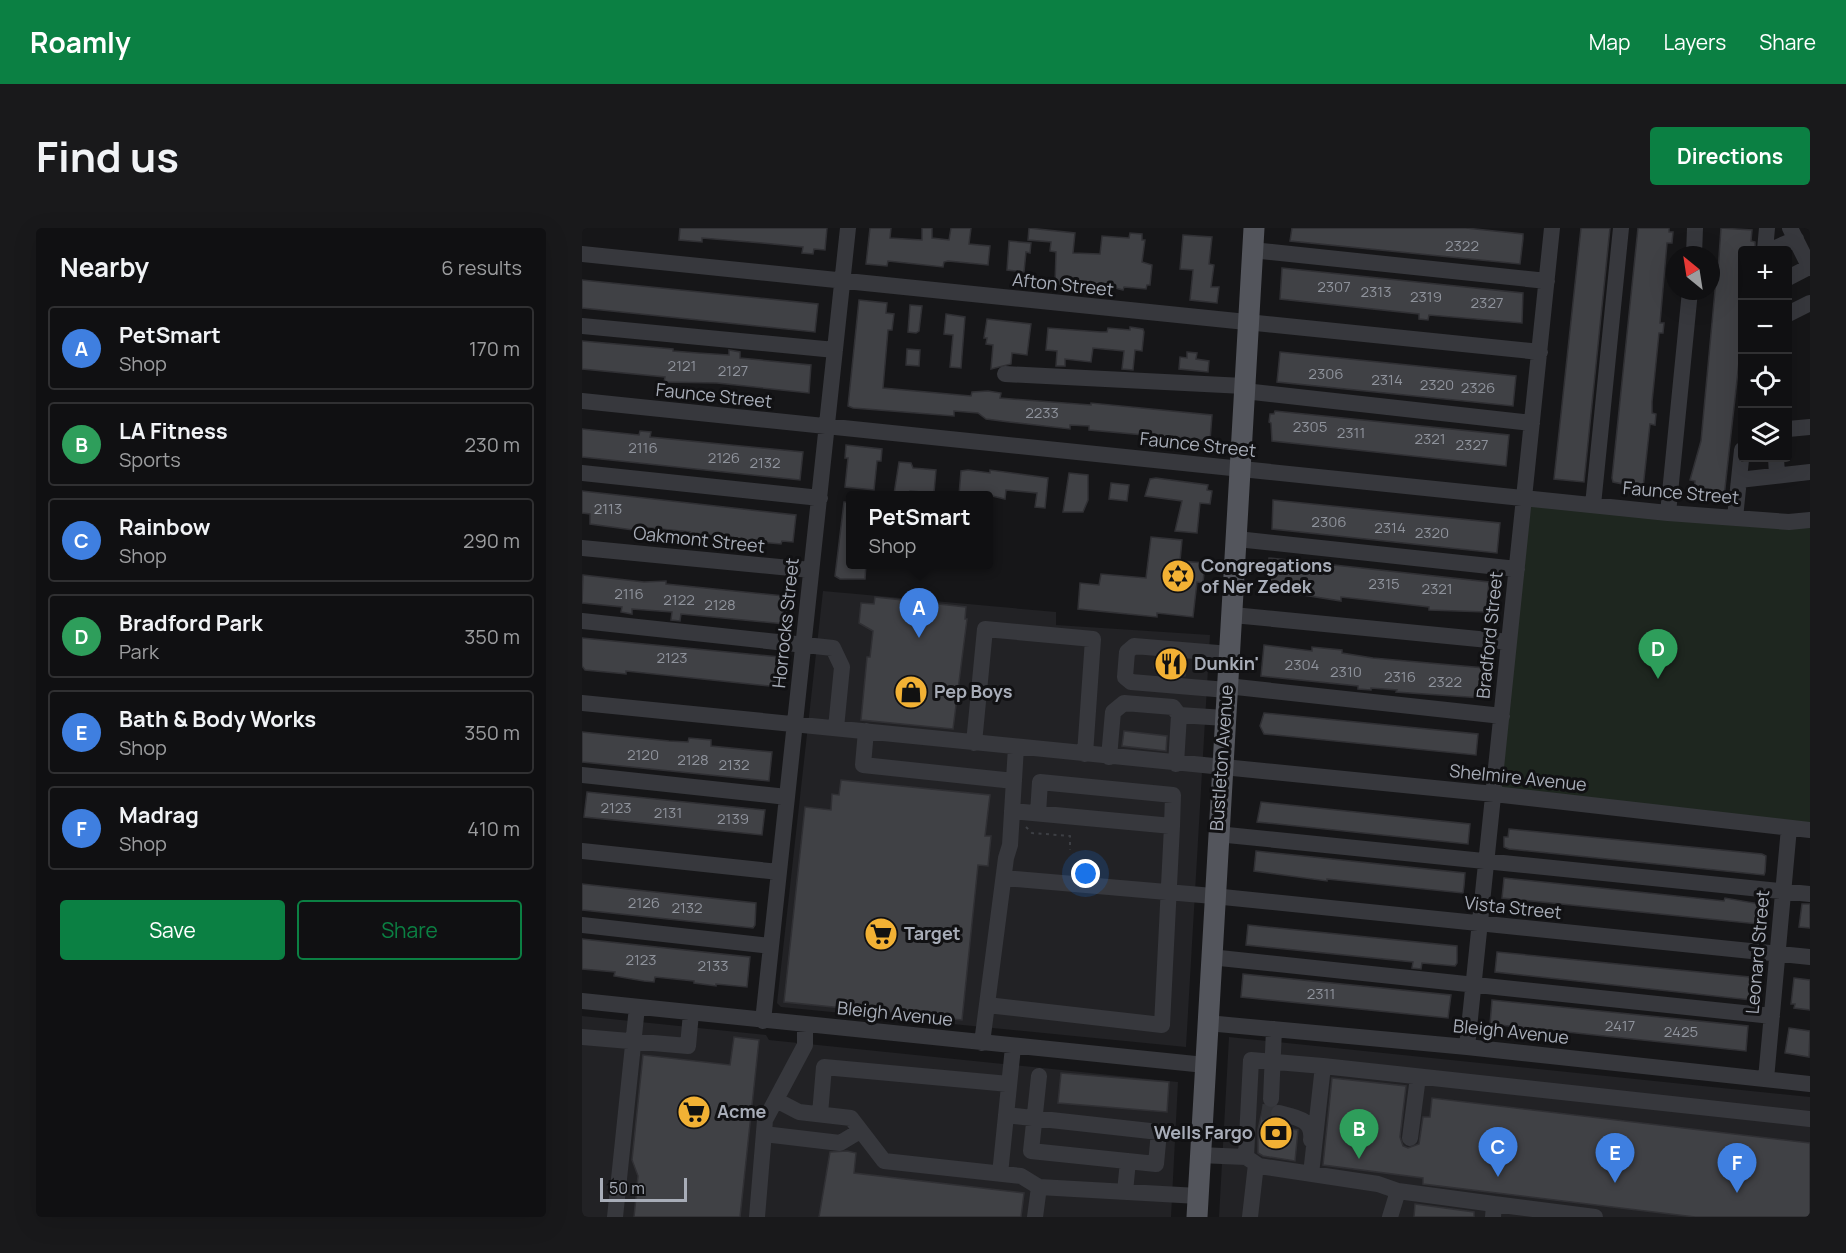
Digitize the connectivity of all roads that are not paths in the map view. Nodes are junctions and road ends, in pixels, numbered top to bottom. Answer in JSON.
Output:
{"nodes":[{"id":1,"x":848,"y":228,"type":"edge"},
{"id":2,"x":1254,"y":228,"type":"edge"},
{"id":3,"x":1552,"y":228,"type":"edge"},
{"id":4,"x":1621,"y":228,"type":"edge"},
{"id":5,"x":1695,"y":228,"type":"edge"},
{"id":6,"x":1767,"y":228,"type":"edge"},
{"id":7,"x":1793,"y":233,"type":"edge"},
{"id":8,"x":1694,"y":246,"type":"edge"},
{"id":9,"x":1769,"y":246,"type":"edge"},
{"id":10,"x":1775,"y":246,"type":"edge"},
{"id":11,"x":1252,"y":250,"type":"junction"},
{"id":12,"x":582,"y":254,"type":"edge"},
{"id":13,"x":1810,"y":267,"type":"edge"},
{"id":14,"x":1792,"y":276,"type":"edge"},
{"id":15,"x":1547,"y":281,"type":"junction"},
{"id":16,"x":841,"y":282,"type":"junction"},
{"id":17,"x":1689,"y":300,"type":"edge"},
{"id":18,"x":1810,"y":303,"type":"edge"},
{"id":19,"x":1792,"y":312,"type":"edge"},
{"id":20,"x":1247,"y":324,"type":"junction"},
{"id":21,"x":582,"y":326,"type":"edge"},
{"id":22,"x":835,"y":350,"type":"junction"},
{"id":23,"x":1540,"y":352,"type":"junction"},
{"id":24,"x":1005,"y":374,"type":"dead end"},
{"id":25,"x":1244,"y":388,"type":"junction"},
{"id":26,"x":582,"y":401,"type":"edge"},
{"id":27,"x":1532,"y":423,"type":"junction"},
{"id":28,"x":829,"y":427,"type":"junction"},
{"id":29,"x":1810,"y":427,"type":"edge"},
{"id":30,"x":1792,"y":429,"type":"edge"},
{"id":31,"x":1741,"y":462,"type":"edge"},
{"id":32,"x":1776,"y":462,"type":"edge"},
{"id":33,"x":1240,"y":469,"type":"junction"},
{"id":34,"x":1810,"y":472,"type":"edge"},
{"id":35,"x":582,"y":473,"type":"edge"},
{"id":36,"x":1777,"y":475,"type":"junction"},
{"id":37,"x":1739,"y":480,"type":"junction"},
{"id":38,"x":820,"y":498,"type":"junction"},
{"id":39,"x":1524,"y":498,"type":"junction"},
{"id":40,"x":1593,"y":505,"type":"junction"},
{"id":41,"x":1668,"y":513,"type":"junction"},
{"id":42,"x":1735,"y":518,"type":"junction"},
{"id":43,"x":1810,"y":520,"type":"edge"},
{"id":44,"x":1237,"y":539,"type":"junction"},
{"id":45,"x":582,"y":548,"type":"edge"},
{"id":46,"x":1517,"y":569,"type":"junction"},
{"id":47,"x":811,"y":570,"type":"junction"},
{"id":48,"x":1233,"y":615,"type":"junction"},
{"id":49,"x":582,"y":621,"type":"edge"},
{"id":50,"x":1509,"y":642,"type":"junction"},
{"id":51,"x":804,"y":645,"type":"junction"},
{"id":52,"x":1230,"y":654,"type":"junction"},
{"id":53,"x":1227,"y":688,"type":"junction"},
{"id":54,"x":582,"y":703,"type":"edge"},
{"id":55,"x":1179,"y":715,"type":"junction"},
{"id":56,"x":1502,"y":716,"type":"junction"},
{"id":57,"x":1225,"y":718,"type":"junction"},
{"id":58,"x":795,"y":724,"type":"junction"},
{"id":59,"x":836,"y":728,"type":"junction"},
{"id":60,"x":866,"y":731,"type":"junction"},
{"id":61,"x":974,"y":742,"type":"junction"},
{"id":62,"x":1016,"y":747,"type":"junction"},
{"id":63,"x":1085,"y":754,"type":"junction"},
{"id":64,"x":1109,"y":757,"type":"junction"},
{"id":65,"x":1176,"y":764,"type":"junction"},
{"id":66,"x":1221,"y":769,"type":"junction"},
{"id":67,"x":582,"y":775,"type":"edge"},
{"id":68,"x":1014,"y":781,"type":"junction"},
{"id":69,"x":1494,"y":794,"type":"junction"},
{"id":70,"x":787,"y":796,"type":"junction"},
{"id":71,"x":1038,"y":813,"type":"junction"},
{"id":72,"x":1012,"y":819,"type":"junction"},
{"id":73,"x":1172,"y":826,"type":"junction"},
{"id":74,"x":1789,"y":828,"type":"junction"},
{"id":75,"x":1810,"y":830,"type":"edge"},
{"id":76,"x":1217,"y":834,"type":"junction"},
{"id":77,"x":582,"y":851,"type":"edge"},
{"id":78,"x":1487,"y":861,"type":"junction"},
{"id":79,"x":779,"y":872,"type":"junction"},
{"id":80,"x":1004,"y":878,"type":"junction"},
{"id":81,"x":1784,"y":891,"type":"junction"},
{"id":82,"x":1167,"y":892,"type":"junction"},
{"id":83,"x":1810,"y":894,"type":"edge"},
{"id":84,"x":1213,"y":896,"type":"junction"},
{"id":85,"x":582,"y":925,"type":"edge"},
{"id":86,"x":1480,"y":925,"type":"junction"},
{"id":87,"x":771,"y":946,"type":"junction"},
{"id":88,"x":1779,"y":953,"type":"junction"},
{"id":89,"x":1210,"y":957,"type":"junction"},
{"id":90,"x":1810,"y":957,"type":"edge"},
{"id":91,"x":1474,"y":984,"type":"junction"},
{"id":92,"x":582,"y":1001,"type":"edge"},
{"id":93,"x":987,"y":1005,"type":"junction"},
{"id":94,"x":637,"y":1007,"type":"junction"},
{"id":95,"x":691,"y":1013,"type":"junction"},
{"id":96,"x":1772,"y":1016,"type":"junction"},
{"id":97,"x":763,"y":1021,"type":"junction"},
{"id":98,"x":1207,"y":1023,"type":"junction"},
{"id":99,"x":805,"y":1025,"type":"junction"},
{"id":100,"x":1274,"y":1029,"type":"junction"},
{"id":101,"x":582,"y":1037,"type":"edge"},
{"id":102,"x":634,"y":1042,"type":"junction"},
{"id":103,"x":982,"y":1043,"type":"junction"},
{"id":104,"x":1013,"y":1047,"type":"junction"},
{"id":105,"x":1467,"y":1047,"type":"junction"},
{"id":106,"x":1272,"y":1062,"type":"junction"},
{"id":107,"x":1205,"y":1065,"type":"junction"},
{"id":108,"x":1323,"y":1066,"type":"junction"},
{"id":109,"x":1039,"y":1076,"type":"dead end"},
{"id":110,"x":1418,"y":1077,"type":"junction"},
{"id":111,"x":1766,"y":1079,"type":"junction"},
{"id":112,"x":1009,"y":1084,"type":"junction"},
{"id":113,"x":1810,"y":1084,"type":"edge"},
{"id":114,"x":776,"y":1100,"type":"junction"},
{"id":115,"x":1265,"y":1108,"type":"junction"},
{"id":116,"x":820,"y":1114,"type":"junction"},
{"id":117,"x":1006,"y":1115,"type":"junction"},
{"id":118,"x":1035,"y":1118,"type":"junction"},
{"id":119,"x":1810,"y":1119,"type":"edge"},
{"id":120,"x":860,"y":1131,"type":"junction"},
{"id":121,"x":764,"y":1134,"type":"junction"},
{"id":122,"x":1410,"y":1138,"type":"dead end"},
{"id":123,"x":1200,"y":1155,"type":"junction"},
{"id":124,"x":1128,"y":1161,"type":"junction"},
{"id":125,"x":1251,"y":1161,"type":"junction"},
{"id":126,"x":1000,"y":1174,"type":"junction"},
{"id":127,"x":1309,"y":1174,"type":"junction"},
{"id":128,"x":1039,"y":1187,"type":"junction"},
{"id":129,"x":1398,"y":1191,"type":"junction"},
{"id":130,"x":1125,"y":1192,"type":"junction"},
{"id":131,"x":1198,"y":1196,"type":"junction"},
{"id":132,"x":1494,"y":1210,"type":"edge"},
{"id":133,"x":615,"y":1217,"type":"edge"},
{"id":134,"x":757,"y":1217,"type":"edge"},
{"id":135,"x":1036,"y":1217,"type":"edge"},
{"id":136,"x":1197,"y":1217,"type":"edge"},
{"id":137,"x":1250,"y":1217,"type":"edge"},
{"id":138,"x":1390,"y":1217,"type":"edge"},
{"id":139,"x":1595,"y":1217,"type":"edge"}],
"edges":[{"from":1,"to":16,"type":"street","name":"Horrocks Street"},
{"from":2,"to":11,"type":"main road","name":"Bustleton Avenue"},
{"from":3,"to":15,"type":"street","name":"Bradford Street"},
{"from":4,"to":40,"type":"street"},
{"from":5,"to":8,"type":"street"},
{"from":6,"to":9,"type":"street"},
{"from":7,"to":10,"type":"street"},
{"from":7,"to":13,"type":"street"},
{"from":11,"to":15,"type":"street"},
{"from":11,"to":20,"type":"main road","name":"Bustleton Avenue"},
{"from":12,"to":16,"type":"street","name":"Afton Street"},
{"from":13,"to":14,"type":"street"},
{"from":15,"to":23,"type":"street","name":"Bradford Street"},
{"from":16,"to":20,"type":"street","name":"Afton Street"},
{"from":16,"to":22,"type":"street","name":"Horrocks Street"},
{"from":17,"to":41,"type":"street"},
{"from":18,"to":19,"type":"street"},
{"from":20,"to":23,"type":"street","name":"Afton Street"},
{"from":20,"to":25,"type":"main road","name":"Bustleton Avenue"},
{"from":21,"to":22,"type":"street"},
{"from":22,"to":28,"type":"street","name":"Horrocks Street"},
{"from":23,"to":27,"type":"street","name":"Bradford Street"},
{"from":24,"to":25,"type":"street"},
{"from":25,"to":27,"type":"street"},
{"from":25,"to":33,"type":"main road","name":"Bustleton Avenue"},
{"from":26,"to":28,"type":"street","name":"Faunce Street"},
{"from":27,"to":39,"type":"street","name":"Bradford Street"},
{"from":28,"to":33,"type":"street","name":"Faunce Street"},
{"from":28,"to":38,"type":"street","name":"Horrocks Street"},
{"from":29,"to":30,"type":"street"},
{"from":31,"to":37,"type":"street"},
{"from":32,"to":36,"type":"street"},
{"from":33,"to":39,"type":"street","name":"Faunce Street"},
{"from":33,"to":44,"type":"main road","name":"Bustleton Avenue"},
{"from":34,"to":36,"type":"street"},
{"from":35,"to":38,"type":"street"},
{"from":36,"to":37,"type":"street"},
{"from":37,"to":42,"type":"street"},
{"from":38,"to":47,"type":"street","name":"Horrocks Street"},
{"from":39,"to":40,"type":"street","name":"Faunce Street"},
{"from":39,"to":46,"type":"street","name":"Bradford Street"},
{"from":40,"to":41,"type":"street","name":"Faunce Street"},
{"from":41,"to":42,"type":"street","name":"Faunce Street"},
{"from":42,"to":43,"type":"street","name":"Faunce Street"},
{"from":44,"to":46,"type":"street"},
{"from":44,"to":48,"type":"main road","name":"Bustleton Avenue"},
{"from":45,"to":47,"type":"street","name":"Oakmont Street"},
{"from":46,"to":50,"type":"street","name":"Bradford Street"},
{"from":47,"to":51,"type":"street","name":"Horrocks Street"},
{"from":48,"to":50,"type":"street"},
{"from":48,"to":52,"type":"main road","name":"Bustleton Avenue"},
{"from":49,"to":51,"type":"street"},
{"from":50,"to":56,"type":"street","name":"Bradford Street"},
{"from":51,"to":58,"type":"street","name":"Horrocks Street"},
{"from":51,"to":59,"type":"street"},
{"from":52,"to":53,"type":"main road","name":"Bustleton Avenue"},
{"from":52,"to":53,"type":"street"},
{"from":53,"to":56,"type":"street"},
{"from":53,"to":57,"type":"main road","name":"Bustleton Avenue"},
{"from":54,"to":58,"type":"street"},
{"from":55,"to":57,"type":"street"},
{"from":55,"to":64,"type":"street"},
{"from":55,"to":65,"type":"street"},
{"from":56,"to":69,"type":"street","name":"Bradford Street"},
{"from":57,"to":66,"type":"main road","name":"Bustleton Avenue"},
{"from":58,"to":59,"type":"street","name":"Shelmire Avenue"},
{"from":58,"to":70,"type":"street","name":"Horrocks Street"},
{"from":59,"to":60,"type":"street","name":"Shelmire Avenue"},
{"from":60,"to":61,"type":"street","name":"Shelmire Avenue"},
{"from":60,"to":68,"type":"street"},
{"from":61,"to":62,"type":"street","name":"Shelmire Avenue"},
{"from":61,"to":63,"type":"street"},
{"from":62,"to":63,"type":"street","name":"Shelmire Avenue"},
{"from":62,"to":68,"type":"street"},
{"from":63,"to":64,"type":"street","name":"Shelmire Avenue"},
{"from":64,"to":65,"type":"street","name":"Shelmire Avenue"},
{"from":65,"to":66,"type":"street","name":"Shelmire Avenue"},
{"from":66,"to":69,"type":"street","name":"Shelmire Avenue"},
{"from":66,"to":76,"type":"main road","name":"Bustleton Avenue"},
{"from":67,"to":70,"type":"street"},
{"from":68,"to":72,"type":"street"},
{"from":69,"to":74,"type":"street","name":"Shelmire Avenue"},
{"from":69,"to":78,"type":"street","name":"Bradford Street"},
{"from":70,"to":79,"type":"street","name":"Horrocks Street"},
{"from":71,"to":72,"type":"street"},
{"from":71,"to":73,"type":"street"},
{"from":71,"to":73,"type":"street"},
{"from":72,"to":80,"type":"street"},
{"from":73,"to":82,"type":"street"},
{"from":74,"to":75,"type":"street","name":"Shelmire Avenue"},
{"from":74,"to":81,"type":"street","name":"Leonard Street"},
{"from":76,"to":78,"type":"street"},
{"from":76,"to":84,"type":"main road","name":"Bustleton Avenue"},
{"from":77,"to":79,"type":"street"},
{"from":78,"to":81,"type":"street"},
{"from":78,"to":86,"type":"street","name":"Bradford Street"},
{"from":79,"to":87,"type":"street","name":"Horrocks Street"},
{"from":80,"to":82,"type":"street","name":"Vista Street"},
{"from":80,"to":93,"type":"street"},
{"from":81,"to":83,"type":"street"},
{"from":81,"to":88,"type":"street","name":"Leonard Street"},
{"from":82,"to":84,"type":"street","name":"Vista Street"},
{"from":82,"to":93,"type":"street"},
{"from":84,"to":86,"type":"street","name":"Vista Street"},
{"from":84,"to":89,"type":"main road","name":"Bustleton Avenue"},
{"from":85,"to":87,"type":"street"},
{"from":86,"to":88,"type":"street","name":"Vista Street"},
{"from":86,"to":91,"type":"street","name":"Bradford Street"},
{"from":87,"to":97,"type":"street","name":"Horrocks Street"},
{"from":88,"to":90,"type":"street","name":"Vista Street"},
{"from":88,"to":96,"type":"street","name":"Leonard Street"},
{"from":89,"to":91,"type":"street"},
{"from":89,"to":98,"type":"main road","name":"Bustleton Avenue"},
{"from":91,"to":96,"type":"street"},
{"from":91,"to":105,"type":"street","name":"Bradford Street"},
{"from":92,"to":94,"type":"street","name":"Bleigh Avenue"},
{"from":93,"to":103,"type":"street"},
{"from":94,"to":95,"type":"street","name":"Bleigh Avenue"},
{"from":94,"to":102,"type":"street"},
{"from":95,"to":97,"type":"street","name":"Bleigh Avenue"},
{"from":95,"to":102,"type":"street"},
{"from":96,"to":111,"type":"street","name":"Leonard Street"},
{"from":97,"to":99,"type":"street","name":"Bleigh Avenue"},
{"from":98,"to":100,"type":"street","name":"Bleigh Avenue"},
{"from":98,"to":107,"type":"main road","name":"Bustleton Avenue"},
{"from":99,"to":103,"type":"street","name":"Bleigh Avenue"},
{"from":99,"to":114,"type":"street"},
{"from":100,"to":105,"type":"street","name":"Bleigh Avenue"},
{"from":100,"to":106,"type":"street"},
{"from":101,"to":102,"type":"street"},
{"from":102,"to":133,"type":"street"},
{"from":103,"to":104,"type":"street","name":"Bleigh Avenue"},
{"from":104,"to":107,"type":"street","name":"Bleigh Avenue"},
{"from":104,"to":112,"type":"street"},
{"from":105,"to":111,"type":"street","name":"Bleigh Avenue"},
{"from":106,"to":108,"type":"street"},
{"from":106,"to":115,"type":"street"},
{"from":106,"to":115,"type":"street"},
{"from":107,"to":123,"type":"main road","name":"Bustleton Avenue"},
{"from":108,"to":110,"type":"street"},
{"from":108,"to":127,"type":"street"},
{"from":109,"to":118,"type":"street"},
{"from":110,"to":119,"type":"street"},
{"from":110,"to":122,"type":"street"},
{"from":111,"to":113,"type":"street","name":"Bleigh Avenue"},
{"from":112,"to":116,"type":"street"},
{"from":112,"to":117,"type":"street"},
{"from":114,"to":116,"type":"street"},
{"from":114,"to":121,"type":"street"},
{"from":115,"to":125,"type":"street"},
{"from":115,"to":127,"type":"street"},
{"from":116,"to":120,"type":"street"},
{"from":117,"to":118,"type":"street"},
{"from":117,"to":126,"type":"street"},
{"from":118,"to":124,"type":"street"},
{"from":118,"to":124,"type":"street"},
{"from":120,"to":121,"type":"street"},
{"from":120,"to":126,"type":"street"},
{"from":121,"to":134,"type":"street"},
{"from":123,"to":125,"type":"street"},
{"from":123,"to":131,"type":"main road","name":"Bustleton Avenue"},
{"from":124,"to":130,"type":"street"},
{"from":125,"to":127,"type":"street"},
{"from":125,"to":137,"type":"street"},
{"from":126,"to":128,"type":"street"},
{"from":127,"to":129,"type":"street"},
{"from":128,"to":130,"type":"street"},
{"from":128,"to":135,"type":"street"},
{"from":129,"to":132,"type":"street"},
{"from":129,"to":138,"type":"street"},
{"from":130,"to":131,"type":"street"},
{"from":131,"to":136,"type":"main road","name":"Bustleton Avenue"},
{"from":132,"to":139,"type":"street"}]}
